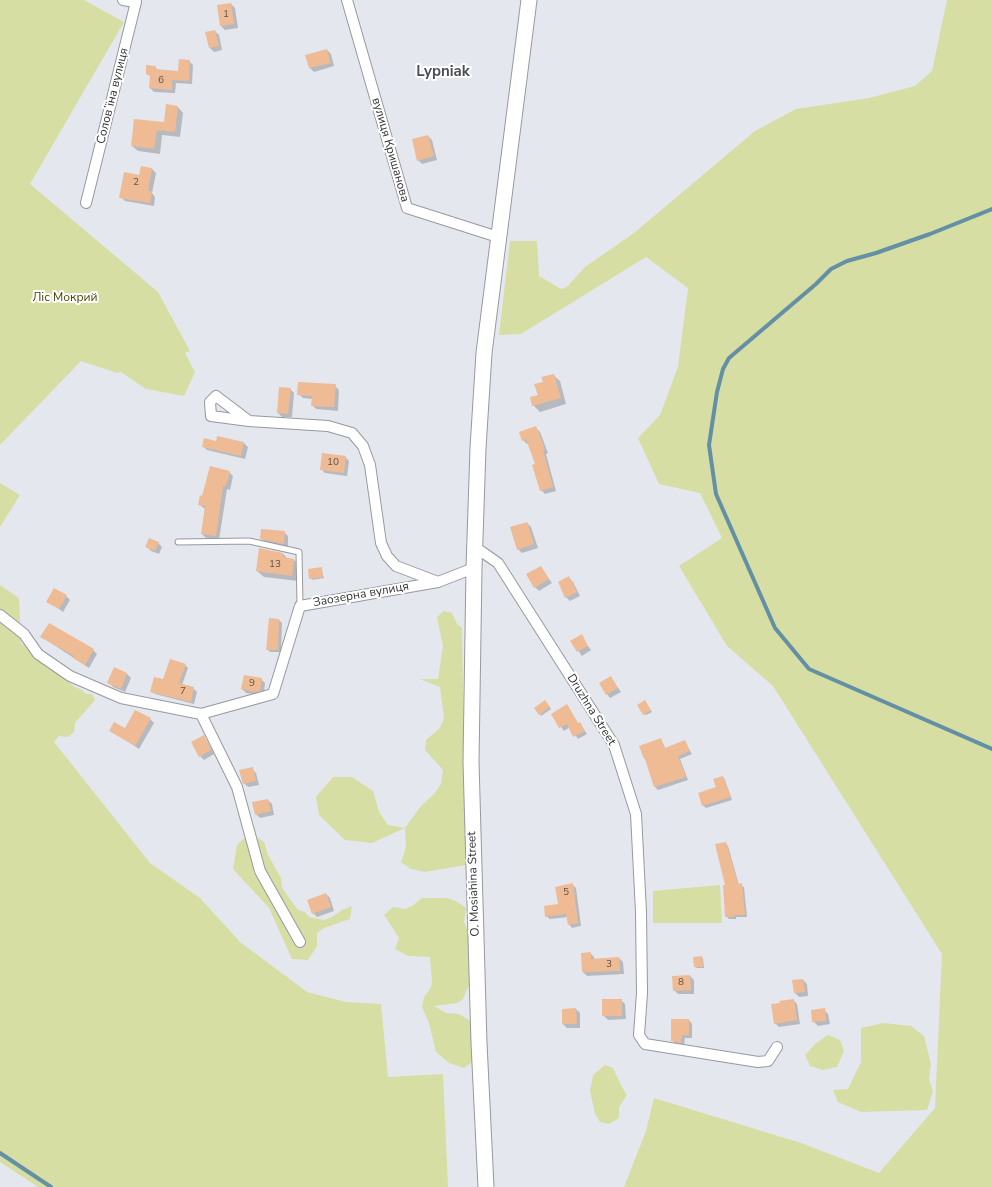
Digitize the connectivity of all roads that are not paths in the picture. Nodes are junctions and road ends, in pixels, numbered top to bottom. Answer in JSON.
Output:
{"nodes":[{"id":1,"x":123,"y":0,"type":"edge"},
{"id":2,"x":346,"y":0,"type":"edge"},
{"id":3,"x":528,"y":0,"type":"edge"},
{"id":4,"x":137,"y":1,"type":"edge"},
{"id":5,"x":86,"y":203,"type":"dead end"},
{"id":6,"x":498,"y":237,"type":"junction"},
{"id":7,"x":249,"y":422,"type":"dead end"},
{"id":8,"x":178,"y":542,"type":"dead end"},
{"id":9,"x":474,"y":547,"type":"junction"},
{"id":10,"x":474,"y":568,"type":"junction"},
{"id":11,"x":438,"y":582,"type":"junction"},
{"id":12,"x":300,"y":606,"type":"junction"},
{"id":13,"x":0,"y":615,"type":"edge"},
{"id":14,"x":201,"y":714,"type":"junction"},
{"id":15,"x":300,"y":942,"type":"dead end"},
{"id":16,"x":777,"y":1047,"type":"dead end"},
{"id":17,"x":486,"y":1187,"type":"edge"}],
"edges":[{"from":1,"to":4,"type":"street","name":"Соловʼїна вулиця"},
{"from":2,"to":6,"type":"street","name":"вулиця Кришанова"},
{"from":3,"to":6,"type":"main road"},
{"from":4,"to":5,"type":"street","name":"Соловʼїна вулиця"},
{"from":6,"to":9,"type":"main road"},
{"from":7,"to":11,"type":"street","name":"Заозерна вулиця"},
{"from":8,"to":12,"type":"lane"},
{"from":9,"to":10,"type":"main road","name":"O. Mosiahina Street"},
{"from":9,"to":16,"type":"street","name":"Druzhna Street"},
{"from":10,"to":11,"type":"street","name":"Заозерна вулиця"},
{"from":10,"to":17,"type":"main road","name":"O. Mosiahina Street"},
{"from":11,"to":12,"type":"street","name":"Заозерна вулиця"},
{"from":12,"to":14,"type":"street","name":"Заозерна вулиця"},
{"from":13,"to":14,"type":"street","name":"Заозерна вулиця"},
{"from":14,"to":15,"type":"street"}]}
